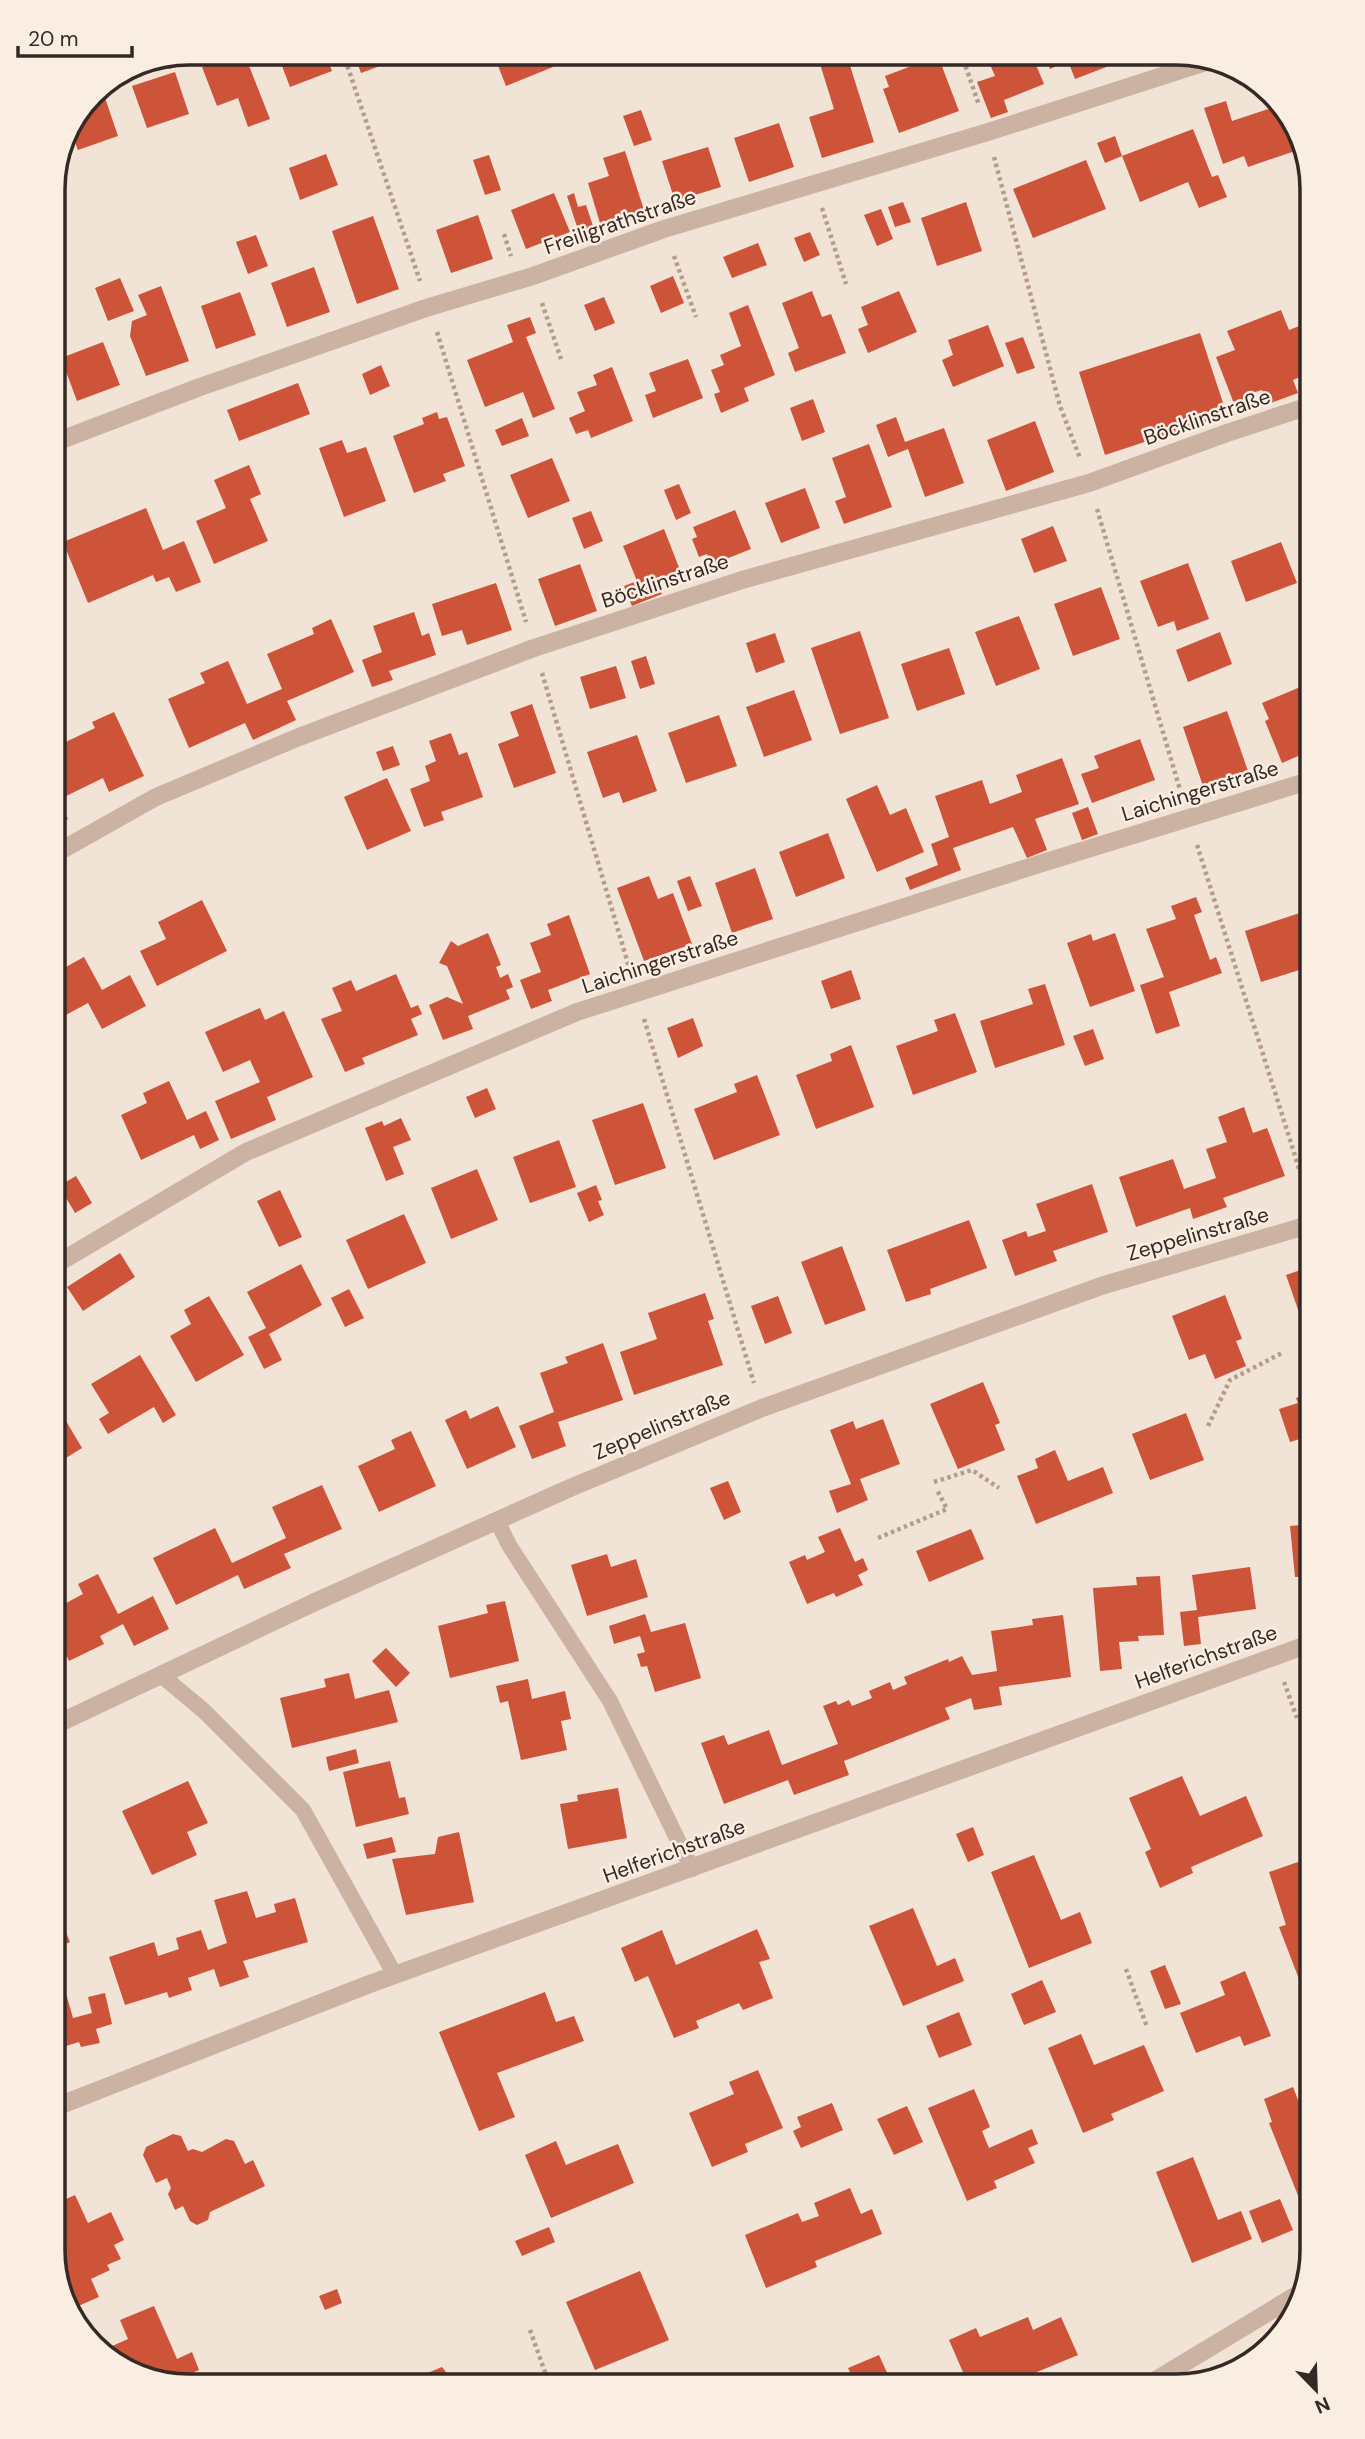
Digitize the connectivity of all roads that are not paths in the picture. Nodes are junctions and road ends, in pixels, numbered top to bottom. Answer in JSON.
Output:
{"nodes":[{"id":1,"x":1193,"y":66,"type":"edge"},
{"id":2,"x":1300,"y":409,"type":"edge"},
{"id":3,"x":65,"y":438,"type":"edge"},
{"id":4,"x":1300,"y":784,"type":"edge"},
{"id":5,"x":65,"y":848,"type":"edge"},
{"id":6,"x":1300,"y":1228,"type":"edge"},
{"id":7,"x":65,"y":1259,"type":"edge"},
{"id":8,"x":497,"y":1521,"type":"junction"},
{"id":9,"x":1300,"y":1647,"type":"edge"},
{"id":10,"x":161,"y":1675,"type":"junction"},
{"id":11,"x":65,"y":1720,"type":"edge"},
{"id":12,"x":692,"y":1869,"type":"junction"},
{"id":13,"x":395,"y":1975,"type":"junction"},
{"id":14,"x":65,"y":2103,"type":"edge"},
{"id":15,"x":1291,"y":2299,"type":"edge"},
{"id":16,"x":1166,"y":2374,"type":"edge"}],
"edges":[{"from":1,"to":3,"type":"street","name":"Freiligrathstraße"},
{"from":2,"to":5,"type":"street","name":"Böcklinstraße"},
{"from":4,"to":7,"type":"street","name":"Laichingerstraße"},
{"from":6,"to":8,"type":"street","name":"Zeppelinstraße"},
{"from":8,"to":10,"type":"street","name":"Zeppelinstraße"},
{"from":8,"to":12,"type":"lane"},
{"from":9,"to":12,"type":"street","name":"Helferichstraße"},
{"from":10,"to":11,"type":"street","name":"Zeppelinstraße"},
{"from":10,"to":13,"type":"lane"},
{"from":12,"to":13,"type":"street","name":"Helferichstraße"},
{"from":13,"to":14,"type":"street","name":"Helferichstraße"},
{"from":15,"to":16,"type":"street"}]}
